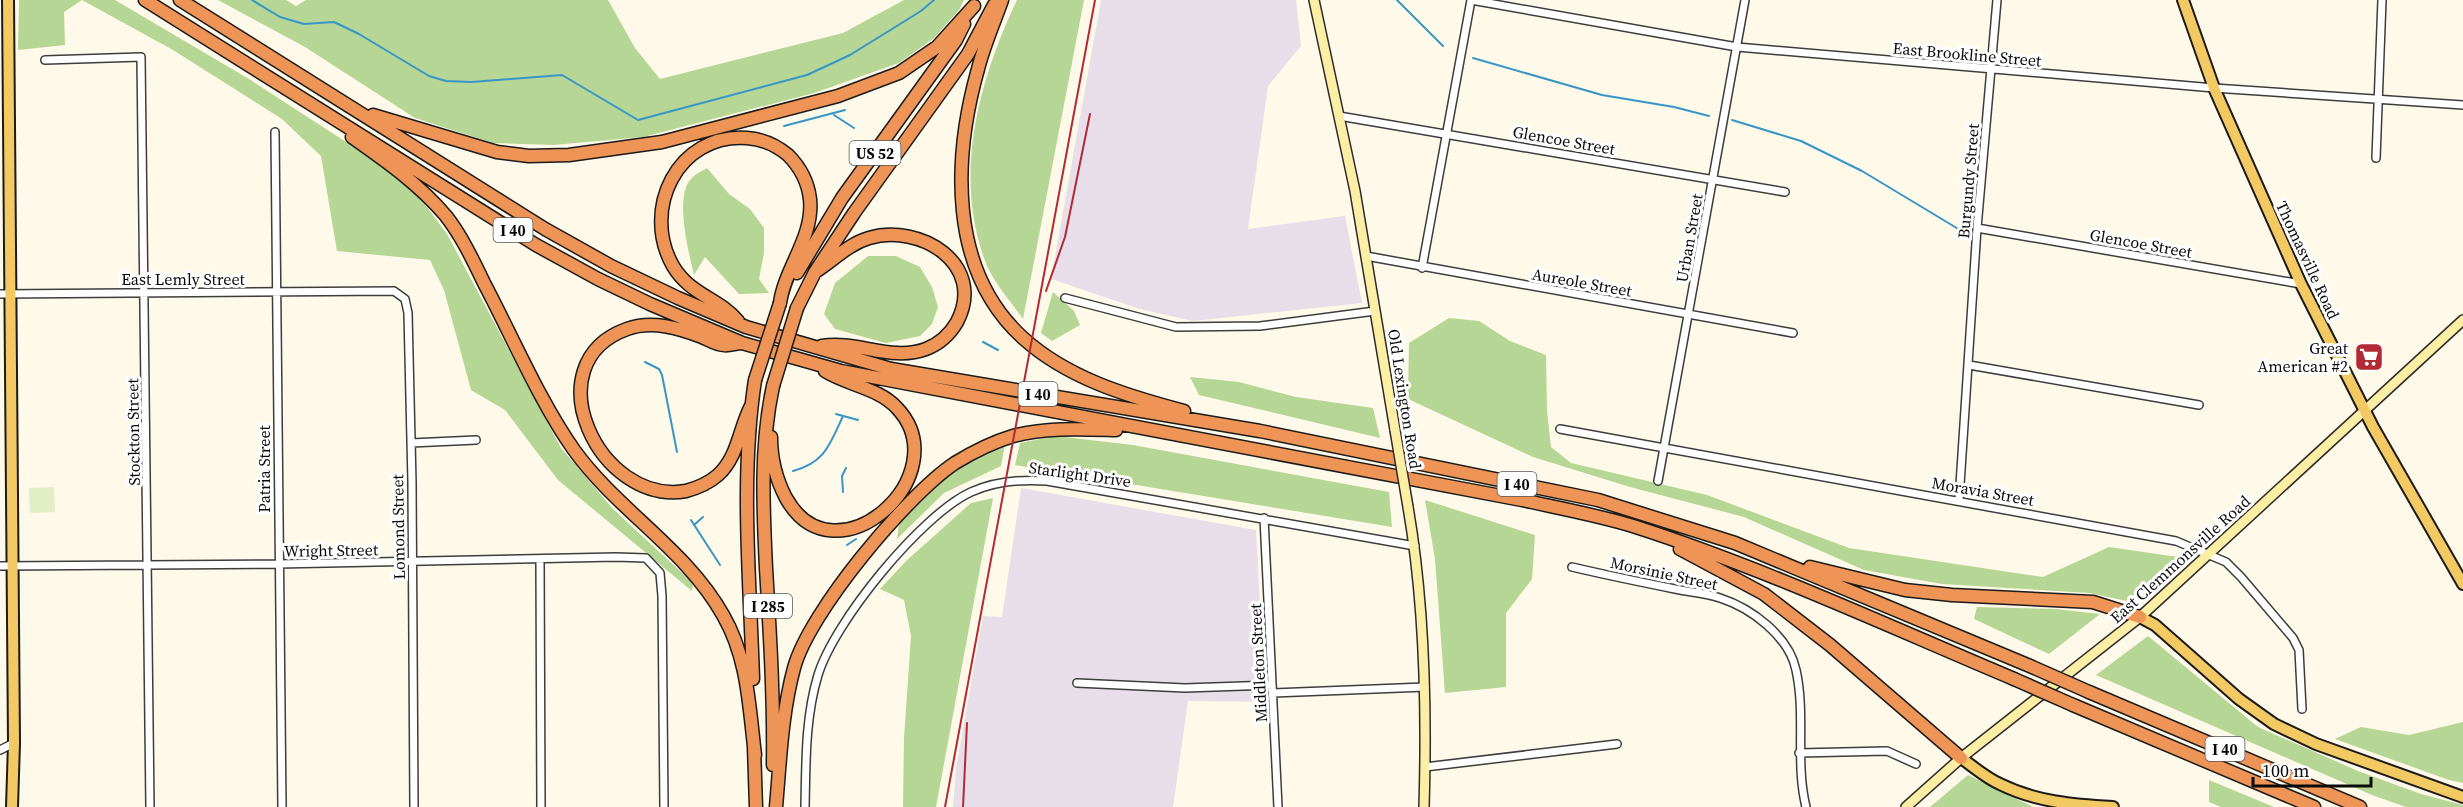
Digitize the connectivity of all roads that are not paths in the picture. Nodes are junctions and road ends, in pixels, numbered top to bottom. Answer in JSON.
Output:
{"nodes":[{"id":1,"x":8,"y":0,"type":"edge"},
{"id":2,"x":145,"y":0,"type":"edge"},
{"id":3,"x":180,"y":0,"type":"edge"},
{"id":4,"x":996,"y":0,"type":"edge"},
{"id":5,"x":1002,"y":0,"type":"edge"},
{"id":6,"x":1314,"y":0,"type":"edge"},
{"id":7,"x":1471,"y":0,"type":"edge"},
{"id":8,"x":1745,"y":0,"type":"edge"},
{"id":9,"x":1997,"y":0,"type":"edge"},
{"id":10,"x":2183,"y":0,"type":"edge"},
{"id":11,"x":2382,"y":0,"type":"edge"},
{"id":12,"x":976,"y":3,"type":"edge"},
{"id":13,"x":1737,"y":47,"type":"junction"},
{"id":14,"x":45,"y":60,"type":"dead end"},
{"id":15,"x":1991,"y":70,"type":"junction"},
{"id":16,"x":2214,"y":88,"type":"junction"},
{"id":17,"x":297,"y":94,"type":"junction"},
{"id":18,"x":2378,"y":99,"type":"junction"},
{"id":19,"x":2463,"y":105,"type":"edge"},
{"id":20,"x":359,"y":111,"type":"junction"},
{"id":21,"x":1339,"y":116,"type":"junction"},
{"id":22,"x":275,"y":132,"type":"dead end"},
{"id":23,"x":1448,"y":134,"type":"junction"},
{"id":24,"x":2376,"y":158,"type":"dead end"},
{"id":25,"x":1713,"y":178,"type":"junction"},
{"id":26,"x":1785,"y":192,"type":"dead end"},
{"id":27,"x":1977,"y":228,"type":"junction"},
{"id":28,"x":1366,"y":256,"type":"junction"},
{"id":29,"x":1422,"y":268,"type":"junction"},
{"id":30,"x":815,"y":272,"type":"junction"},
{"id":31,"x":2301,"y":284,"type":"junction"},
{"id":32,"x":276,"y":292,"type":"junction"},
{"id":33,"x":356,"y":292,"type":"joint"},
{"id":34,"x":144,"y":293,"type":"junction"},
{"id":35,"x":5,"y":294,"type":"edge"},
{"id":36,"x":1065,"y":297,"type":"dead end"},
{"id":37,"x":780,"y":303,"type":"junction"},
{"id":38,"x":1375,"y":311,"type":"junction"},
{"id":39,"x":1689,"y":315,"type":"junction"},
{"id":40,"x":2463,"y":320,"type":"edge"},
{"id":41,"x":741,"y":324,"type":"junction"},
{"id":42,"x":1793,"y":333,"type":"dead end"},
{"id":43,"x":742,"y":343,"type":"junction"},
{"id":44,"x":818,"y":347,"type":"junction"},
{"id":45,"x":816,"y":365,"type":"junction"},
{"id":46,"x":1969,"y":365,"type":"junction"},
{"id":47,"x":769,"y":405,"type":"junction"},
{"id":48,"x":2199,"y":405,"type":"dead end"},
{"id":49,"x":751,"y":406,"type":"junction"},
{"id":50,"x":2365,"y":412,"type":"junction"},
{"id":51,"x":1560,"y":429,"type":"dead end"},
{"id":52,"x":1260,"y":431,"type":"junction"},
{"id":53,"x":1155,"y":432,"type":"junction"},
{"id":54,"x":476,"y":440,"type":"dead end"},
{"id":55,"x":411,"y":443,"type":"junction"},
{"id":56,"x":1664,"y":449,"type":"junction"},
{"id":57,"x":1658,"y":481,"type":"dead end"},
{"id":58,"x":1959,"y":500,"type":"junction"},
{"id":59,"x":1264,"y":518,"type":"junction"},
{"id":60,"x":1630,"y":525,"type":"junction"},
{"id":61,"x":1415,"y":546,"type":"junction"},
{"id":62,"x":2210,"y":554,"type":"junction"},
{"id":63,"x":1769,"y":556,"type":"junction"},
{"id":64,"x":540,"y":560,"type":"junction"},
{"id":65,"x":412,"y":562,"type":"junction"},
{"id":66,"x":278,"y":564,"type":"junction"},
{"id":67,"x":148,"y":565,"type":"junction"},
{"id":68,"x":0,"y":566,"type":"edge"},
{"id":69,"x":12,"y":566,"type":"junction"},
{"id":70,"x":1572,"y":567,"type":"dead end"},
{"id":71,"x":2463,"y":584,"type":"edge"},
{"id":72,"x":2140,"y":617,"type":"junction"},
{"id":73,"x":1077,"y":683,"type":"dead end"},
{"id":74,"x":1425,"y":687,"type":"junction"},
{"id":75,"x":1272,"y":689,"type":"junction"},
{"id":76,"x":2302,"y":709,"type":"dead end"},
{"id":77,"x":14,"y":743,"type":"junction"},
{"id":78,"x":1617,"y":744,"type":"dead end"},
{"id":79,"x":0,"y":750,"type":"edge"},
{"id":80,"x":1799,"y":753,"type":"junction"},
{"id":81,"x":755,"y":755,"type":"junction"},
{"id":82,"x":1961,"y":758,"type":"junction"},
{"id":83,"x":1916,"y":764,"type":"dead end"},
{"id":84,"x":1425,"y":767,"type":"junction"},
{"id":85,"x":2463,"y":797,"type":"edge"},
{"id":86,"x":12,"y":807,"type":"edge"},
{"id":87,"x":150,"y":807,"type":"edge"},
{"id":88,"x":282,"y":807,"type":"edge"},
{"id":89,"x":414,"y":807,"type":"edge"},
{"id":90,"x":541,"y":807,"type":"edge"},
{"id":91,"x":664,"y":807,"type":"edge"},
{"id":92,"x":756,"y":807,"type":"edge"},
{"id":93,"x":774,"y":807,"type":"edge"},
{"id":94,"x":805,"y":807,"type":"edge"},
{"id":95,"x":1278,"y":807,"type":"edge"},
{"id":96,"x":1425,"y":807,"type":"edge"},
{"id":97,"x":1806,"y":807,"type":"edge"},
{"id":98,"x":1906,"y":807,"type":"edge"},
{"id":99,"x":2113,"y":807,"type":"edge"},
{"id":100,"x":2314,"y":807,"type":"edge"},
{"id":101,"x":2360,"y":807,"type":"edge"}],
"edges":[{"from":1,"to":35,"type":"main road"},
{"from":2,"to":17,"type":"highway","number":"I 40"},
{"from":3,"to":20,"type":"highway","number":"I 40"},
{"from":4,"to":30,"type":"highway","number":"US 52"},
{"from":5,"to":52,"type":"highway"},
{"from":6,"to":21,"type":"main road","name":"Old Lexington Road"},
{"from":7,"to":13,"type":"street","name":"East Brookline Street"},
{"from":7,"to":23,"type":"street"},
{"from":8,"to":13,"type":"street","name":"Urban Street"},
{"from":9,"to":15,"type":"street","name":"Burgundy Street"},
{"from":10,"to":16,"type":"main road","name":"Thomasville Road"},
{"from":11,"to":18,"type":"street"},
{"from":12,"to":20,"type":"highway"},
{"from":12,"to":37,"type":"highway","number":"US 52"},
{"from":13,"to":15,"type":"street","name":"East Brookline Street"},
{"from":13,"to":25,"type":"street","name":"Urban Street"},
{"from":14,"to":34,"type":"street","name":"Stockton Street"},
{"from":15,"to":16,"type":"street","name":"East Brookline Street"},
{"from":15,"to":27,"type":"street","name":"Burgundy Street"},
{"from":16,"to":18,"type":"street","name":"East Brookline Street"},
{"from":16,"to":31,"type":"main road","name":"Thomasville Road"},
{"from":17,"to":43,"type":"highway","number":"I 40"},
{"from":17,"to":81,"type":"highway"},
{"from":18,"to":19,"type":"street","name":"East Brookline Street"},
{"from":18,"to":24,"type":"street"},
{"from":20,"to":41,"type":"highway","number":"I 40"},
{"from":21,"to":23,"type":"street","name":"Glencoe Street"},
{"from":21,"to":28,"type":"main road","name":"Old Lexington Road"},
{"from":22,"to":32,"type":"street","name":"Patria Street"},
{"from":23,"to":25,"type":"street","name":"Glencoe Street"},
{"from":23,"to":29,"type":"street"},
{"from":25,"to":26,"type":"street","name":"Glencoe Street"},
{"from":25,"to":39,"type":"street","name":"Urban Street"},
{"from":27,"to":31,"type":"street","name":"Glencoe Street"},
{"from":27,"to":46,"type":"street","name":"Burgundy Street"},
{"from":28,"to":29,"type":"street","name":"Aureole Street"},
{"from":28,"to":38,"type":"main road","name":"Old Lexington Road"},
{"from":29,"to":39,"type":"street","name":"Aureole Street"},
{"from":30,"to":44,"type":"highway"},
{"from":30,"to":47,"type":"highway","number":"I 285","bridge":true},
{"from":31,"to":50,"type":"main road","name":"Thomasville Road"},
{"from":32,"to":33,"type":"street","name":"East Lemly Street"},
{"from":32,"to":34,"type":"street","name":"East Lemly Street"},
{"from":32,"to":66,"type":"street","name":"Patria Street"},
{"from":33,"to":55,"type":"street","name":"Lomond Street"},
{"from":34,"to":35,"type":"street","name":"East Lemly Street"},
{"from":34,"to":67,"type":"street","name":"Stockton Street"},
{"from":35,"to":69,"type":"main road"},
{"from":36,"to":38,"type":"street"},
{"from":37,"to":41,"type":"highway"},
{"from":37,"to":49,"type":"highway","number":"I 285","bridge":true},
{"from":38,"to":61,"type":"main road","name":"Old Lexington Road","bridge":true},
{"from":39,"to":42,"type":"street","name":"Aureole Street"},
{"from":39,"to":56,"type":"street","name":"Urban Street"},
{"from":40,"to":50,"type":"main road","name":"East Clemmonsville Road"},
{"from":41,"to":44,"type":"highway","number":"I 40"},
{"from":43,"to":45,"type":"highway","number":"I 40"},
{"from":43,"to":49,"type":"highway"},
{"from":44,"to":52,"type":"highway","number":"I 40"},
{"from":45,"to":47,"type":"highway"},
{"from":45,"to":53,"type":"highway","number":"I 40"},
{"from":46,"to":48,"type":"street"},
{"from":46,"to":58,"type":"street","name":"Burgundy Street"},
{"from":47,"to":93,"type":"highway","number":"I 285"},
{"from":49,"to":81,"type":"highway","number":"I 285"},
{"from":50,"to":62,"type":"main road","name":"East Clemmonsville Road"},
{"from":50,"to":71,"type":"main road","name":"Thomasville Road"},
{"from":51,"to":56,"type":"street","name":"Moravia Street"},
{"from":52,"to":63,"type":"highway","number":"I 40"},
{"from":53,"to":60,"type":"highway","number":"I 40"},
{"from":53,"to":93,"type":"highway"},
{"from":54,"to":55,"type":"street"},
{"from":55,"to":65,"type":"street","name":"Lomond Street"},
{"from":56,"to":57,"type":"street","name":"Urban Street"},
{"from":56,"to":58,"type":"street","name":"Moravia Street"},
{"from":58,"to":62,"type":"street","name":"Moravia Street"},
{"from":59,"to":61,"type":"street","name":"Starlight Drive"},
{"from":59,"to":75,"type":"street","name":"Middleton Street"},
{"from":59,"to":94,"type":"street","name":"Starlight Drive"},
{"from":60,"to":82,"type":"highway"},
{"from":60,"to":100,"type":"highway","number":"I 40","bridge":true},
{"from":61,"to":74,"type":"main road","name":"Old Lexington Road"},
{"from":62,"to":72,"type":"main road","name":"East Clemmonsville Road"},
{"from":62,"to":76,"type":"street","name":"Moravia Street"},
{"from":63,"to":72,"type":"highway"},
{"from":63,"to":101,"type":"highway","number":"I 40","bridge":true},
{"from":64,"to":65,"type":"street","name":"Wright Street"},
{"from":64,"to":90,"type":"street"},
{"from":64,"to":91,"type":"street","name":"Wright Street"},
{"from":65,"to":66,"type":"street","name":"Wright Street"},
{"from":65,"to":89,"type":"street","name":"Lomond Street"},
{"from":66,"to":67,"type":"street","name":"Wright Street"},
{"from":66,"to":88,"type":"street","name":"Patria Street"},
{"from":67,"to":69,"type":"street","name":"Wright Street"},
{"from":67,"to":87,"type":"street","name":"Stockton Street"},
{"from":68,"to":69,"type":"street","name":"Wright Street"},
{"from":69,"to":77,"type":"main road"},
{"from":70,"to":80,"type":"street","name":"Morsinie Street"},
{"from":72,"to":82,"type":"main road","name":"East Clemmonsville Road"},
{"from":72,"to":85,"type":"main road"},
{"from":73,"to":75,"type":"street"},
{"from":74,"to":75,"type":"street"},
{"from":74,"to":84,"type":"main road","name":"Old Lexington Road"},
{"from":75,"to":95,"type":"street","name":"Middleton Street"},
{"from":77,"to":79,"type":"street"},
{"from":77,"to":86,"type":"main road"},
{"from":78,"to":84,"type":"street"},
{"from":80,"to":83,"type":"street"},
{"from":80,"to":97,"type":"street","name":"Morsinie Street"},
{"from":81,"to":92,"type":"highway","number":"I 285"},
{"from":82,"to":98,"type":"main road","name":"East Clemmonsville Road"},
{"from":82,"to":99,"type":"main road"},
{"from":84,"to":96,"type":"main road","name":"Old Lexington Road"}]}
